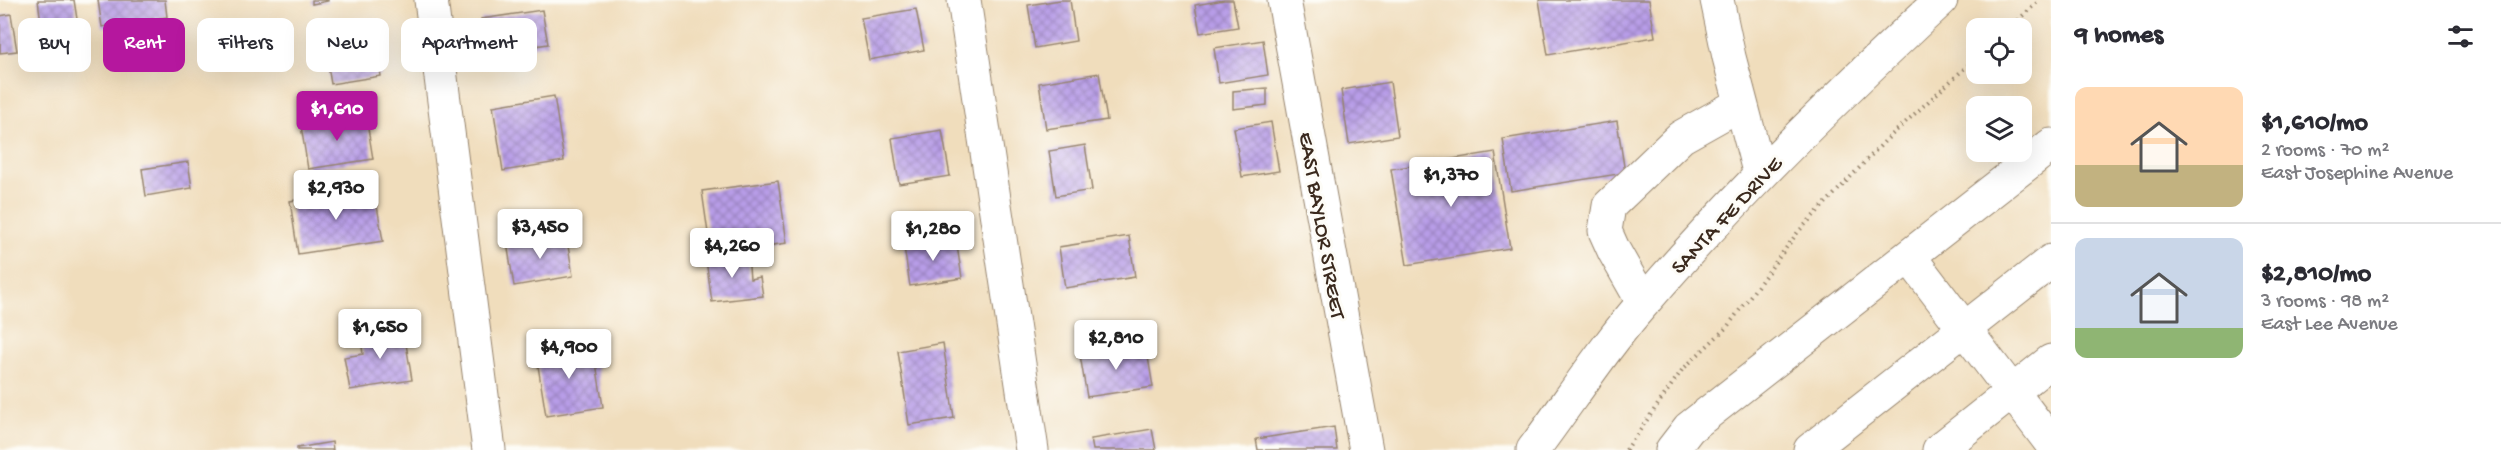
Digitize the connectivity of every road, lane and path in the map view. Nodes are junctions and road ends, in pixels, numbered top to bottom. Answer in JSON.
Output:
{"nodes":[{"id":1,"x":431,"y":0,"type":"edge"},
{"id":2,"x":964,"y":0,"type":"edge"},
{"id":3,"x":1284,"y":0,"type":"edge"},
{"id":4,"x":1717,"y":0,"type":"edge"},
{"id":5,"x":1941,"y":0,"type":"edge"},
{"id":6,"x":2040,"y":0,"type":"edge"},
{"id":7,"x":2020,"y":18,"type":"edge"},
{"id":8,"x":1966,"y":67,"type":"edge"},
{"id":9,"x":1740,"y":104,"type":"junction"},
{"id":10,"x":2051,"y":145,"type":"edge"},
{"id":11,"x":1760,"y":175,"type":"junction"},
{"id":12,"x":1909,"y":256,"type":"junction"},
{"id":13,"x":2051,"y":261,"type":"edge"},
{"id":14,"x":1643,"y":302,"type":"junction"},
{"id":15,"x":1965,"y":328,"type":"junction"},
{"id":16,"x":2051,"y":361,"type":"edge"},
{"id":17,"x":2011,"y":391,"type":"junction"},
{"id":18,"x":2051,"y":443,"type":"edge"},
{"id":19,"x":489,"y":450,"type":"edge"},
{"id":20,"x":1032,"y":450,"type":"edge"},
{"id":21,"x":1366,"y":450,"type":"edge"},
{"id":22,"x":1533,"y":450,"type":"edge"},
{"id":23,"x":1626,"y":450,"type":"edge"},
{"id":24,"x":1672,"y":450,"type":"edge"},
{"id":25,"x":1810,"y":450,"type":"edge"},
{"id":26,"x":1939,"y":450,"type":"edge"}],
"edges":[{"from":1,"to":19,"type":"street"},
{"from":2,"to":20,"type":"street"},
{"from":3,"to":21,"type":"street","name":"EAST BAYLOR STREET"},
{"from":4,"to":9,"type":"street"},
{"from":5,"to":11,"type":"street","name":"SANTA FE DRIVE"},
{"from":6,"to":7,"type":"path"},
{"from":8,"to":23,"type":"path"},
{"from":9,"to":11,"type":"street"},
{"from":9,"to":14,"type":"street"},
{"from":10,"to":12,"type":"street"},
{"from":11,"to":14,"type":"street","name":"SANTA FE DRIVE"},
{"from":12,"to":15,"type":"street"},
{"from":12,"to":24,"type":"street"},
{"from":13,"to":15,"type":"street"},
{"from":14,"to":22,"type":"street","name":"SANTA FE DRIVE"},
{"from":15,"to":17,"type":"street"},
{"from":15,"to":25,"type":"street"},
{"from":16,"to":17,"type":"street"},
{"from":17,"to":18,"type":"street"},
{"from":17,"to":26,"type":"street"}]}
